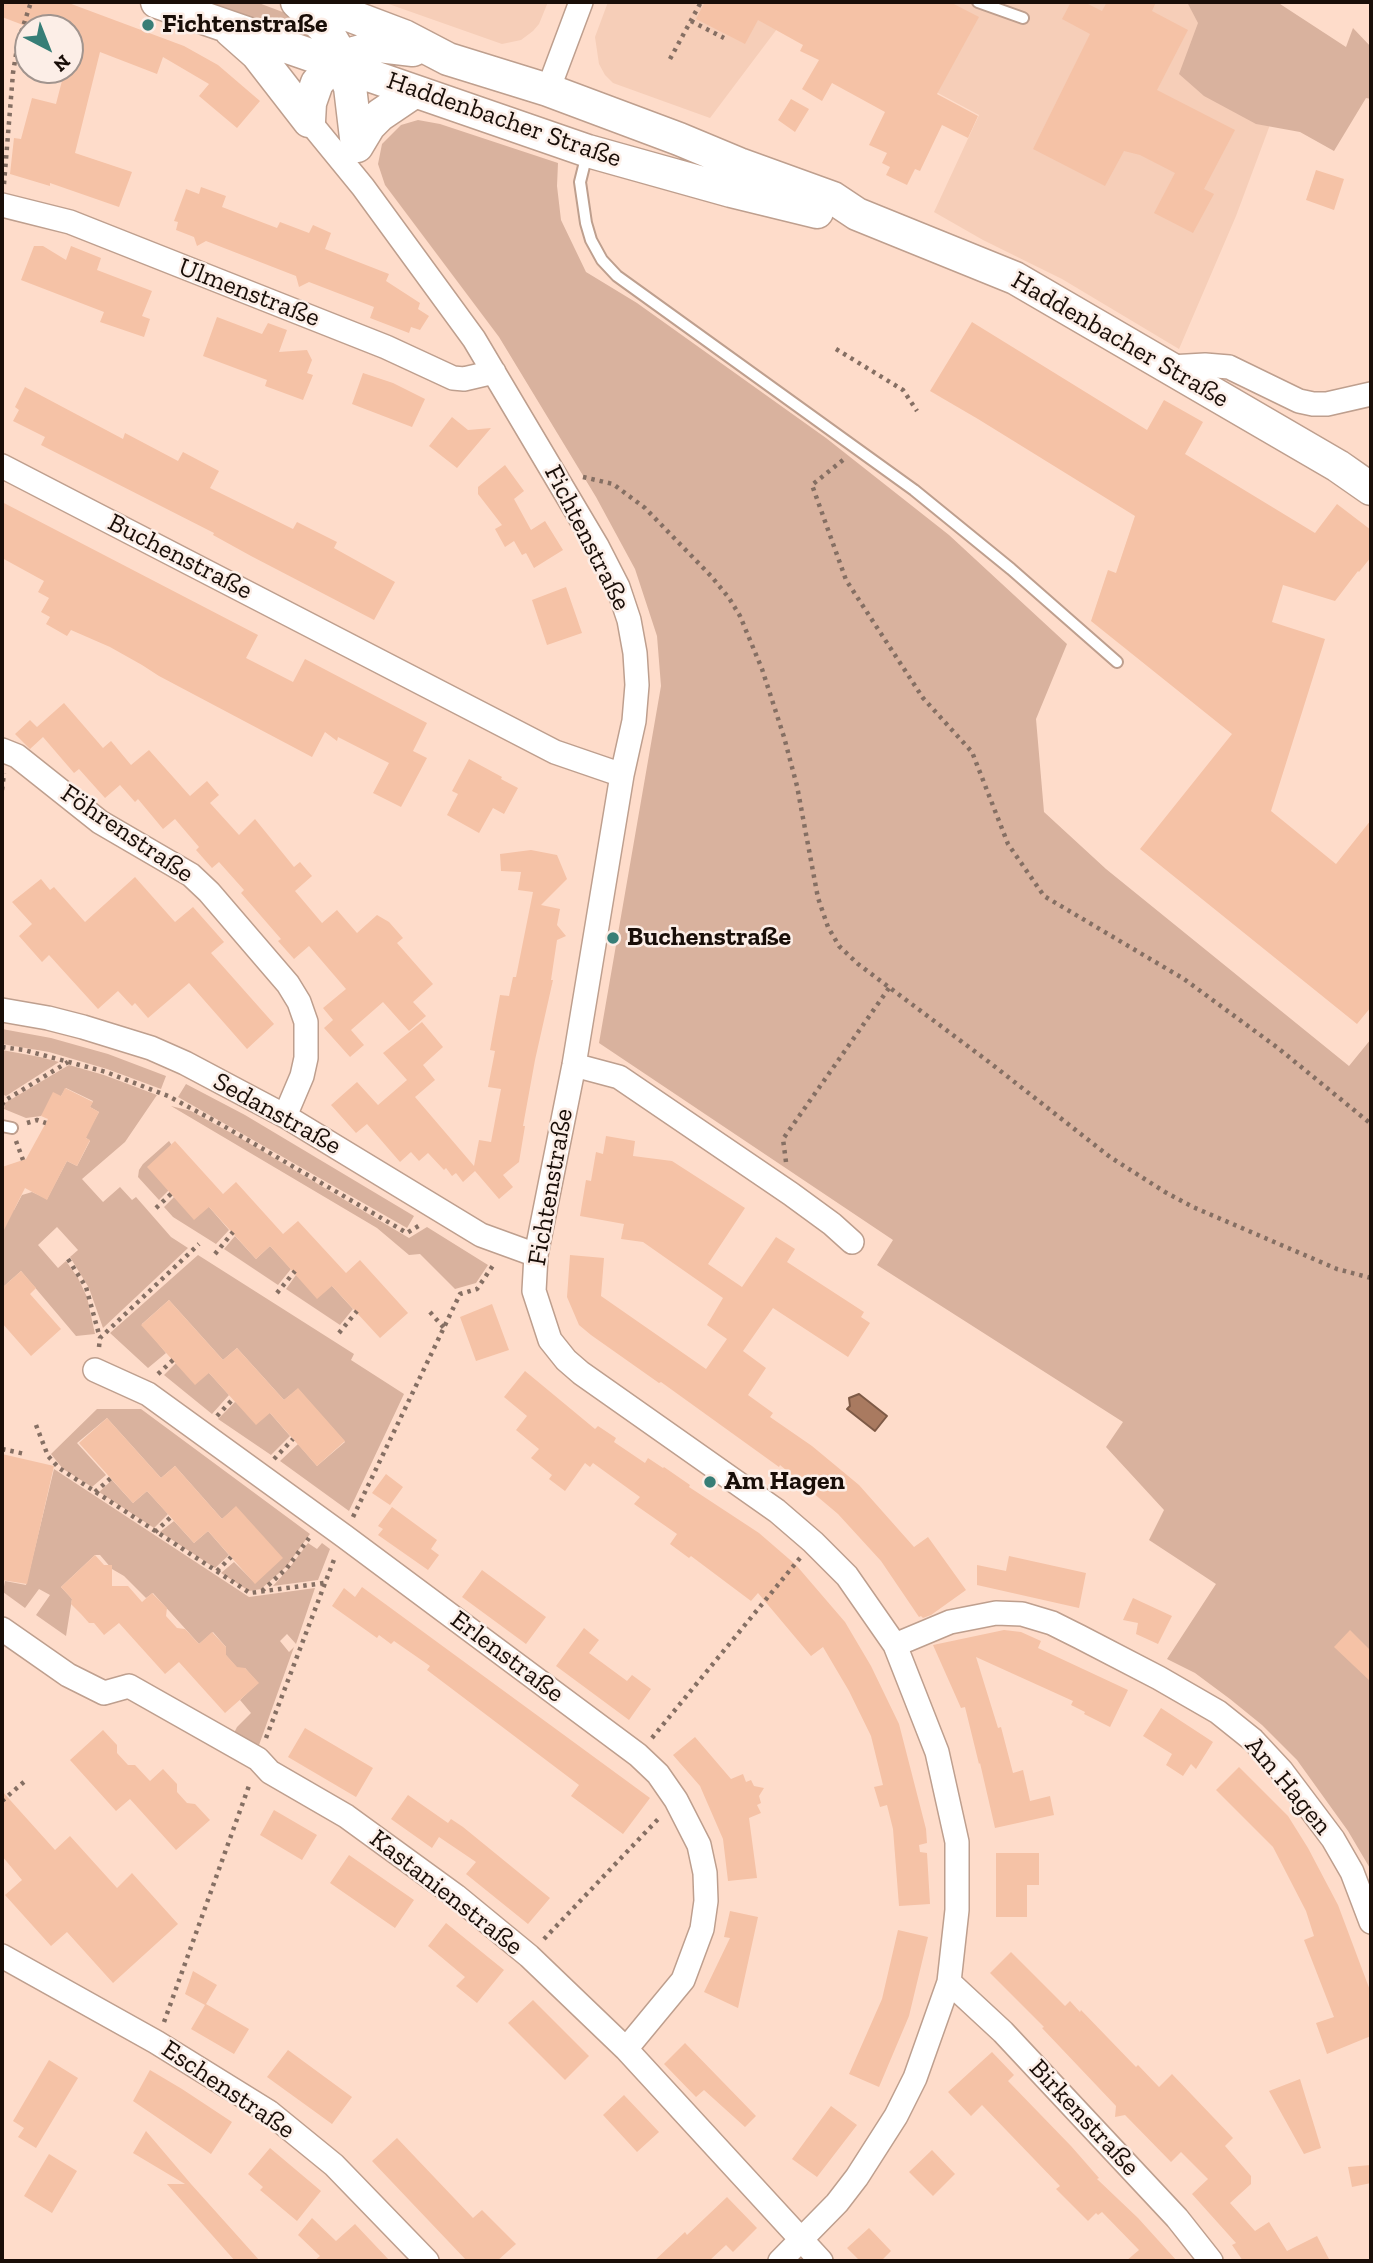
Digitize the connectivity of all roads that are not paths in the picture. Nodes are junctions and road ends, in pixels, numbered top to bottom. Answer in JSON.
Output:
{"nodes":[{"id":1,"x":156,"y":2,"type":"edge"},
{"id":2,"x":297,"y":2,"type":"edge"},
{"id":3,"x":314,"y":2,"type":"edge"},
{"id":4,"x":581,"y":2,"type":"edge"},
{"id":5,"x":978,"y":2,"type":"edge"},
{"id":6,"x":1023,"y":18,"type":"dead end"},
{"id":7,"x":222,"y":23,"type":"junction"},
{"id":8,"x":438,"y":55,"type":"junction"},
{"id":9,"x":340,"y":64,"type":"junction"},
{"id":10,"x":548,"y":90,"type":"junction"},
{"id":11,"x":414,"y":92,"type":"junction"},
{"id":12,"x":309,"y":121,"type":"junction"},
{"id":13,"x":533,"y":131,"type":"junction"},
{"id":14,"x":679,"y":139,"type":"junction"},
{"id":15,"x":356,"y":146,"type":"junction"},
{"id":16,"x":588,"y":151,"type":"junction"},
{"id":17,"x":363,"y":187,"type":"junction"},
{"id":18,"x":3,"y":193,"type":"edge"},
{"id":19,"x":857,"y":214,"type":"junction"},
{"id":20,"x":1170,"y":367,"type":"junction"},
{"id":21,"x":494,"y":372,"type":"junction"},
{"id":22,"x":1371,"y":394,"type":"edge"},
{"id":23,"x":2,"y":466,"type":"edge"},
{"id":24,"x":1371,"y":489,"type":"edge"},
{"id":25,"x":1117,"y":662,"type":"dead end"},
{"id":26,"x":2,"y":750,"type":"edge"},
{"id":27,"x":622,"y":775,"type":"junction"},
{"id":28,"x":2,"y":1010,"type":"edge"},
{"id":29,"x":574,"y":1065,"type":"junction"},
{"id":30,"x":285,"y":1116,"type":"junction"},
{"id":31,"x":852,"y":1242,"type":"dead end"},
{"id":32,"x":536,"y":1255,"type":"junction"},
{"id":33,"x":96,"y":1370,"type":"road end"},
{"id":34,"x":2,"y":1629,"type":"edge"},
{"id":35,"x":895,"y":1645,"type":"junction"},
{"id":36,"x":1371,"y":1922,"type":"edge"},
{"id":37,"x":2,"y":1956,"type":"edge"},
{"id":38,"x":949,"y":1982,"type":"junction"},
{"id":39,"x":626,"y":2049,"type":"junction"},
{"id":40,"x":801,"y":2241,"type":"junction"},
{"id":41,"x":427,"y":2261,"type":"edge"},
{"id":42,"x":780,"y":2261,"type":"edge"},
{"id":43,"x":821,"y":2261,"type":"edge"},
{"id":44,"x":1211,"y":2261,"type":"edge"}],
"edges":[{"from":1,"to":7,"type":"main road","name":"Haddenbacher Straße"},
{"from":2,"to":9,"type":"main road"},
{"from":3,"to":8,"type":"main road","name":"Haddenbacher Straße"},
{"from":4,"to":10,"type":"street"},
{"from":5,"to":6,"type":"lane"},
{"from":7,"to":9,"type":"main road","name":"Haddenbacher Straße"},
{"from":7,"to":12,"type":"main road"},
{"from":8,"to":9,"type":"main road"},
{"from":8,"to":10,"type":"main road","name":"Haddenbacher Straße"},
{"from":9,"to":11,"type":"main road","name":"Haddenbacher Straße"},
{"from":9,"to":12,"type":"main road"},
{"from":9,"to":15,"type":"main road"},
{"from":10,"to":13,"type":"main road"},
{"from":10,"to":14,"type":"main road","name":"Haddenbacher Straße"},
{"from":11,"to":13,"type":"main road","name":"Haddenbacher Straße"},
{"from":11,"to":15,"type":"main road"},
{"from":12,"to":17,"type":"street","name":"Fichtenstraße"},
{"from":13,"to":16,"type":"main road","name":"Haddenbacher Straße"},
{"from":14,"to":16,"type":"main road"},
{"from":14,"to":19,"type":"main road","name":"Haddenbacher Straße"},
{"from":15,"to":17,"type":"street","name":"Fichtenstraße"},
{"from":16,"to":19,"type":"main road","name":"Haddenbacher Straße"},
{"from":16,"to":25,"type":"lane"},
{"from":17,"to":21,"type":"street","name":"Fichtenstraße"},
{"from":18,"to":21,"type":"street","name":"Ulmenstraße"},
{"from":19,"to":20,"type":"main road","name":"Haddenbacher Straße"},
{"from":20,"to":22,"type":"street"},
{"from":20,"to":24,"type":"main road","name":"Haddenbacher Straße"},
{"from":21,"to":27,"type":"street","name":"Fichtenstraße"},
{"from":23,"to":27,"type":"street","name":"Buchenstraße"},
{"from":26,"to":30,"type":"street","name":"Föhrenstraße"},
{"from":27,"to":29,"type":"street","name":"Fichtenstraße"},
{"from":28,"to":30,"type":"street","name":"Sedanstraße"},
{"from":29,"to":31,"type":"street"},
{"from":29,"to":32,"type":"street","name":"Fichtenstraße"},
{"from":30,"to":32,"type":"street","name":"Sedanstraße"},
{"from":32,"to":35,"type":"street","name":"Fichtenstraße"},
{"from":33,"to":39,"type":"street","name":"Erlenstraße"},
{"from":34,"to":39,"type":"street","name":"Kastanienstraße"},
{"from":35,"to":36,"type":"street","name":"Am Hagen"},
{"from":35,"to":38,"type":"street","name":"Fichtenstraße"},
{"from":37,"to":41,"type":"street","name":"Eschenstraße"},
{"from":38,"to":40,"type":"street","name":"Fichtenstraße"},
{"from":38,"to":44,"type":"street","name":"Birkenstraße"},
{"from":39,"to":40,"type":"street","name":"Kastanienstraße"},
{"from":40,"to":42,"type":"street","name":"Fichtenstraße"},
{"from":40,"to":43,"type":"street","name":"Kastanienstraße"}]}
